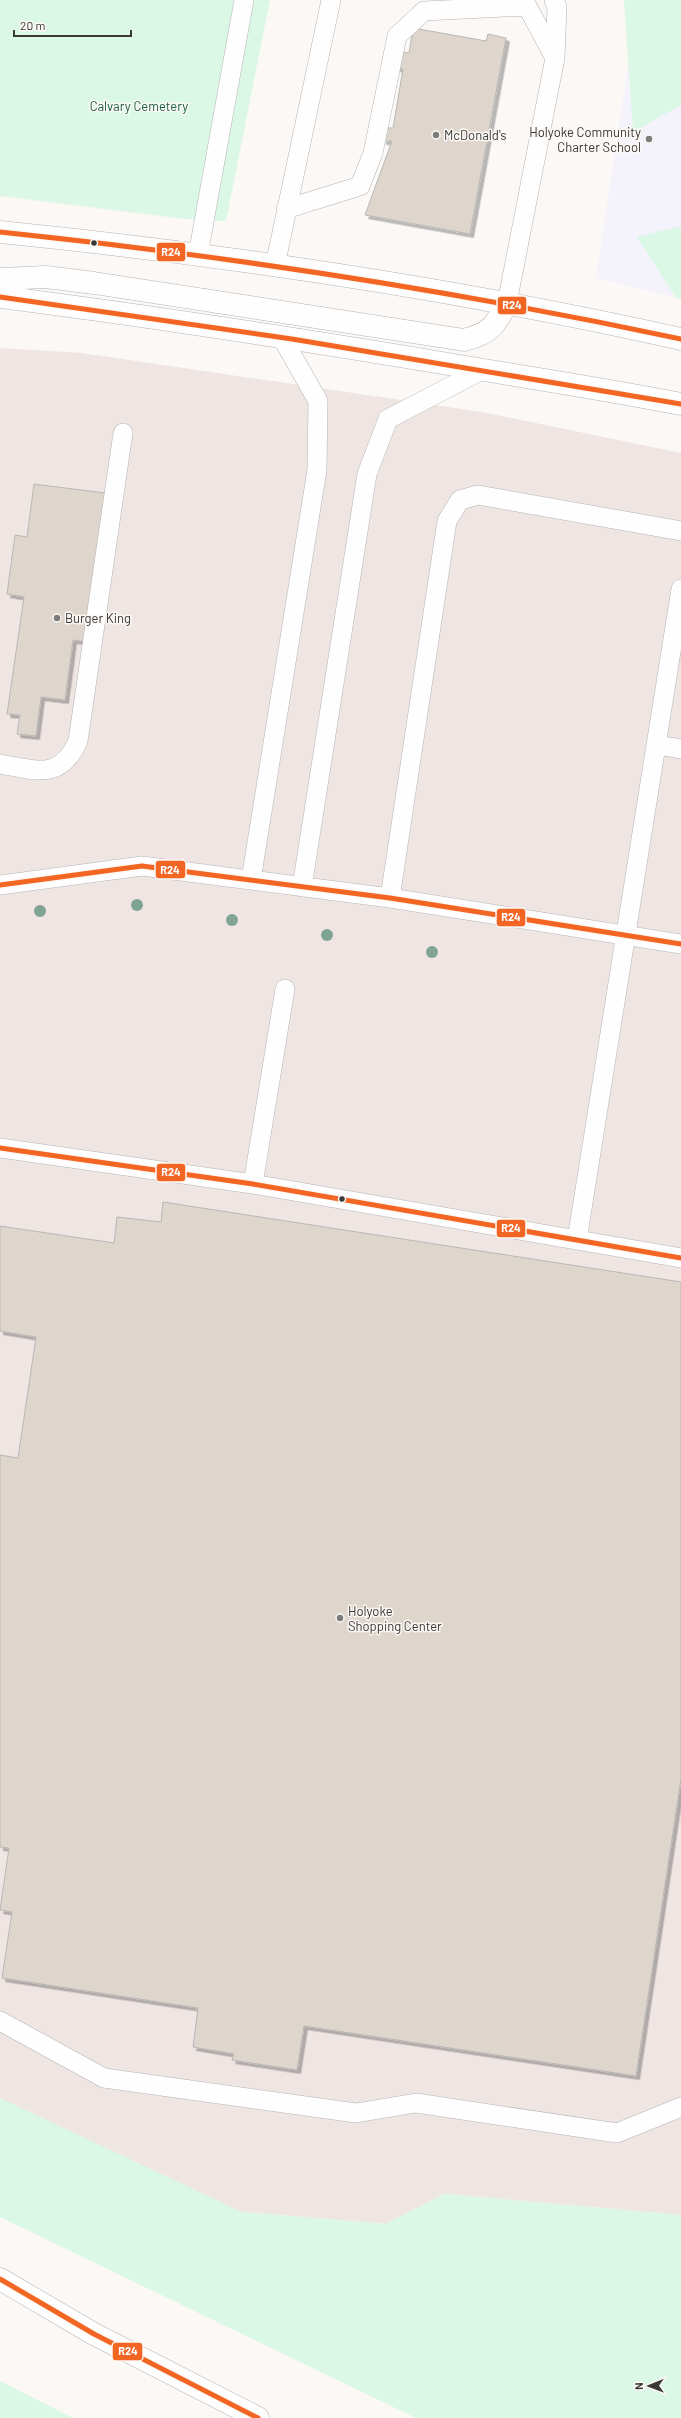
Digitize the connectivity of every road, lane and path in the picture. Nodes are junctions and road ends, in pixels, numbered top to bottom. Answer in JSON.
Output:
{"nodes":[{"id":1,"x":244,"y":0,"type":"edge"},
{"id":2,"x":331,"y":0,"type":"edge"},
{"id":3,"x":554,"y":0,"type":"edge"},
{"id":4,"x":526,"y":3,"type":"edge"},
{"id":5,"x":427,"y":5,"type":"edge"},
{"id":6,"x":555,"y":58,"type":"junction"},
{"id":7,"x":286,"y":209,"type":"junction"},
{"id":8,"x":0,"y":232,"type":"edge"},
{"id":9,"x":198,"y":255,"type":"junction"},
{"id":10,"x":275,"y":266,"type":"junction"},
{"id":11,"x":0,"y":279,"type":"edge"},
{"id":12,"x":0,"y":297,"type":"edge"},
{"id":13,"x":507,"y":303,"type":"junction"},
{"id":14,"x":281,"y":336,"type":"junction"},
{"id":15,"x":681,"y":339,"type":"edge"},
{"id":16,"x":482,"y":370,"type":"junction"},
{"id":17,"x":681,"y":404,"type":"edge"},
{"id":18,"x":123,"y":433,"type":"dead end"},
{"id":19,"x":681,"y":531,"type":"edge"},
{"id":20,"x":681,"y":589,"type":"edge"},
{"id":21,"x":657,"y":745,"type":"junction"},
{"id":22,"x":681,"y":749,"type":"edge"},
{"id":23,"x":0,"y":764,"type":"edge"},
{"id":24,"x":251,"y":880,"type":"junction"},
{"id":25,"x":0,"y":885,"type":"edge"},
{"id":26,"x":302,"y":887,"type":"junction"},
{"id":27,"x":390,"y":898,"type":"junction"},
{"id":28,"x":626,"y":936,"type":"junction"},
{"id":29,"x":681,"y":944,"type":"edge"},
{"id":30,"x":285,"y":989,"type":"dead end"},
{"id":31,"x":0,"y":1148,"type":"edge"},
{"id":32,"x":253,"y":1184,"type":"junction"},
{"id":33,"x":577,"y":1240,"type":"junction"},
{"id":34,"x":681,"y":1258,"type":"edge"},
{"id":35,"x":0,"y":2021,"type":"edge"},
{"id":36,"x":681,"y":2107,"type":"edge"},
{"id":37,"x":0,"y":2279,"type":"edge"},
{"id":38,"x":258,"y":2418,"type":"edge"}],
"edges":[{"from":1,"to":9,"type":"lane"},
{"from":2,"to":7,"type":"lane"},
{"from":3,"to":6,"type":"lane"},
{"from":4,"to":5,"type":"lane"},
{"from":4,"to":6,"type":"lane"},
{"from":5,"to":7,"type":"lane"},
{"from":6,"to":13,"type":"lane"},
{"from":7,"to":10,"type":"lane"},
{"from":8,"to":9,"type":"main road"},
{"from":9,"to":10,"type":"main road"},
{"from":10,"to":13,"type":"main road"},
{"from":11,"to":13,"type":"main road"},
{"from":12,"to":14,"type":"main road"},
{"from":13,"to":15,"type":"main road"},
{"from":14,"to":16,"type":"main road"},
{"from":14,"to":24,"type":"lane"},
{"from":16,"to":17,"type":"main road"},
{"from":16,"to":26,"type":"lane"},
{"from":18,"to":23,"type":"lane"},
{"from":19,"to":27,"type":"lane"},
{"from":20,"to":21,"type":"lane"},
{"from":21,"to":22,"type":"lane"},
{"from":21,"to":28,"type":"lane"},
{"from":24,"to":25,"type":"lane"},
{"from":24,"to":26,"type":"lane"},
{"from":26,"to":27,"type":"lane"},
{"from":27,"to":28,"type":"lane"},
{"from":28,"to":29,"type":"lane"},
{"from":28,"to":33,"type":"lane"},
{"from":30,"to":32,"type":"lane"},
{"from":31,"to":32,"type":"lane"},
{"from":32,"to":33,"type":"lane"},
{"from":33,"to":34,"type":"lane"},
{"from":35,"to":36,"type":"lane"},
{"from":37,"to":38,"type":"main road"}]}
